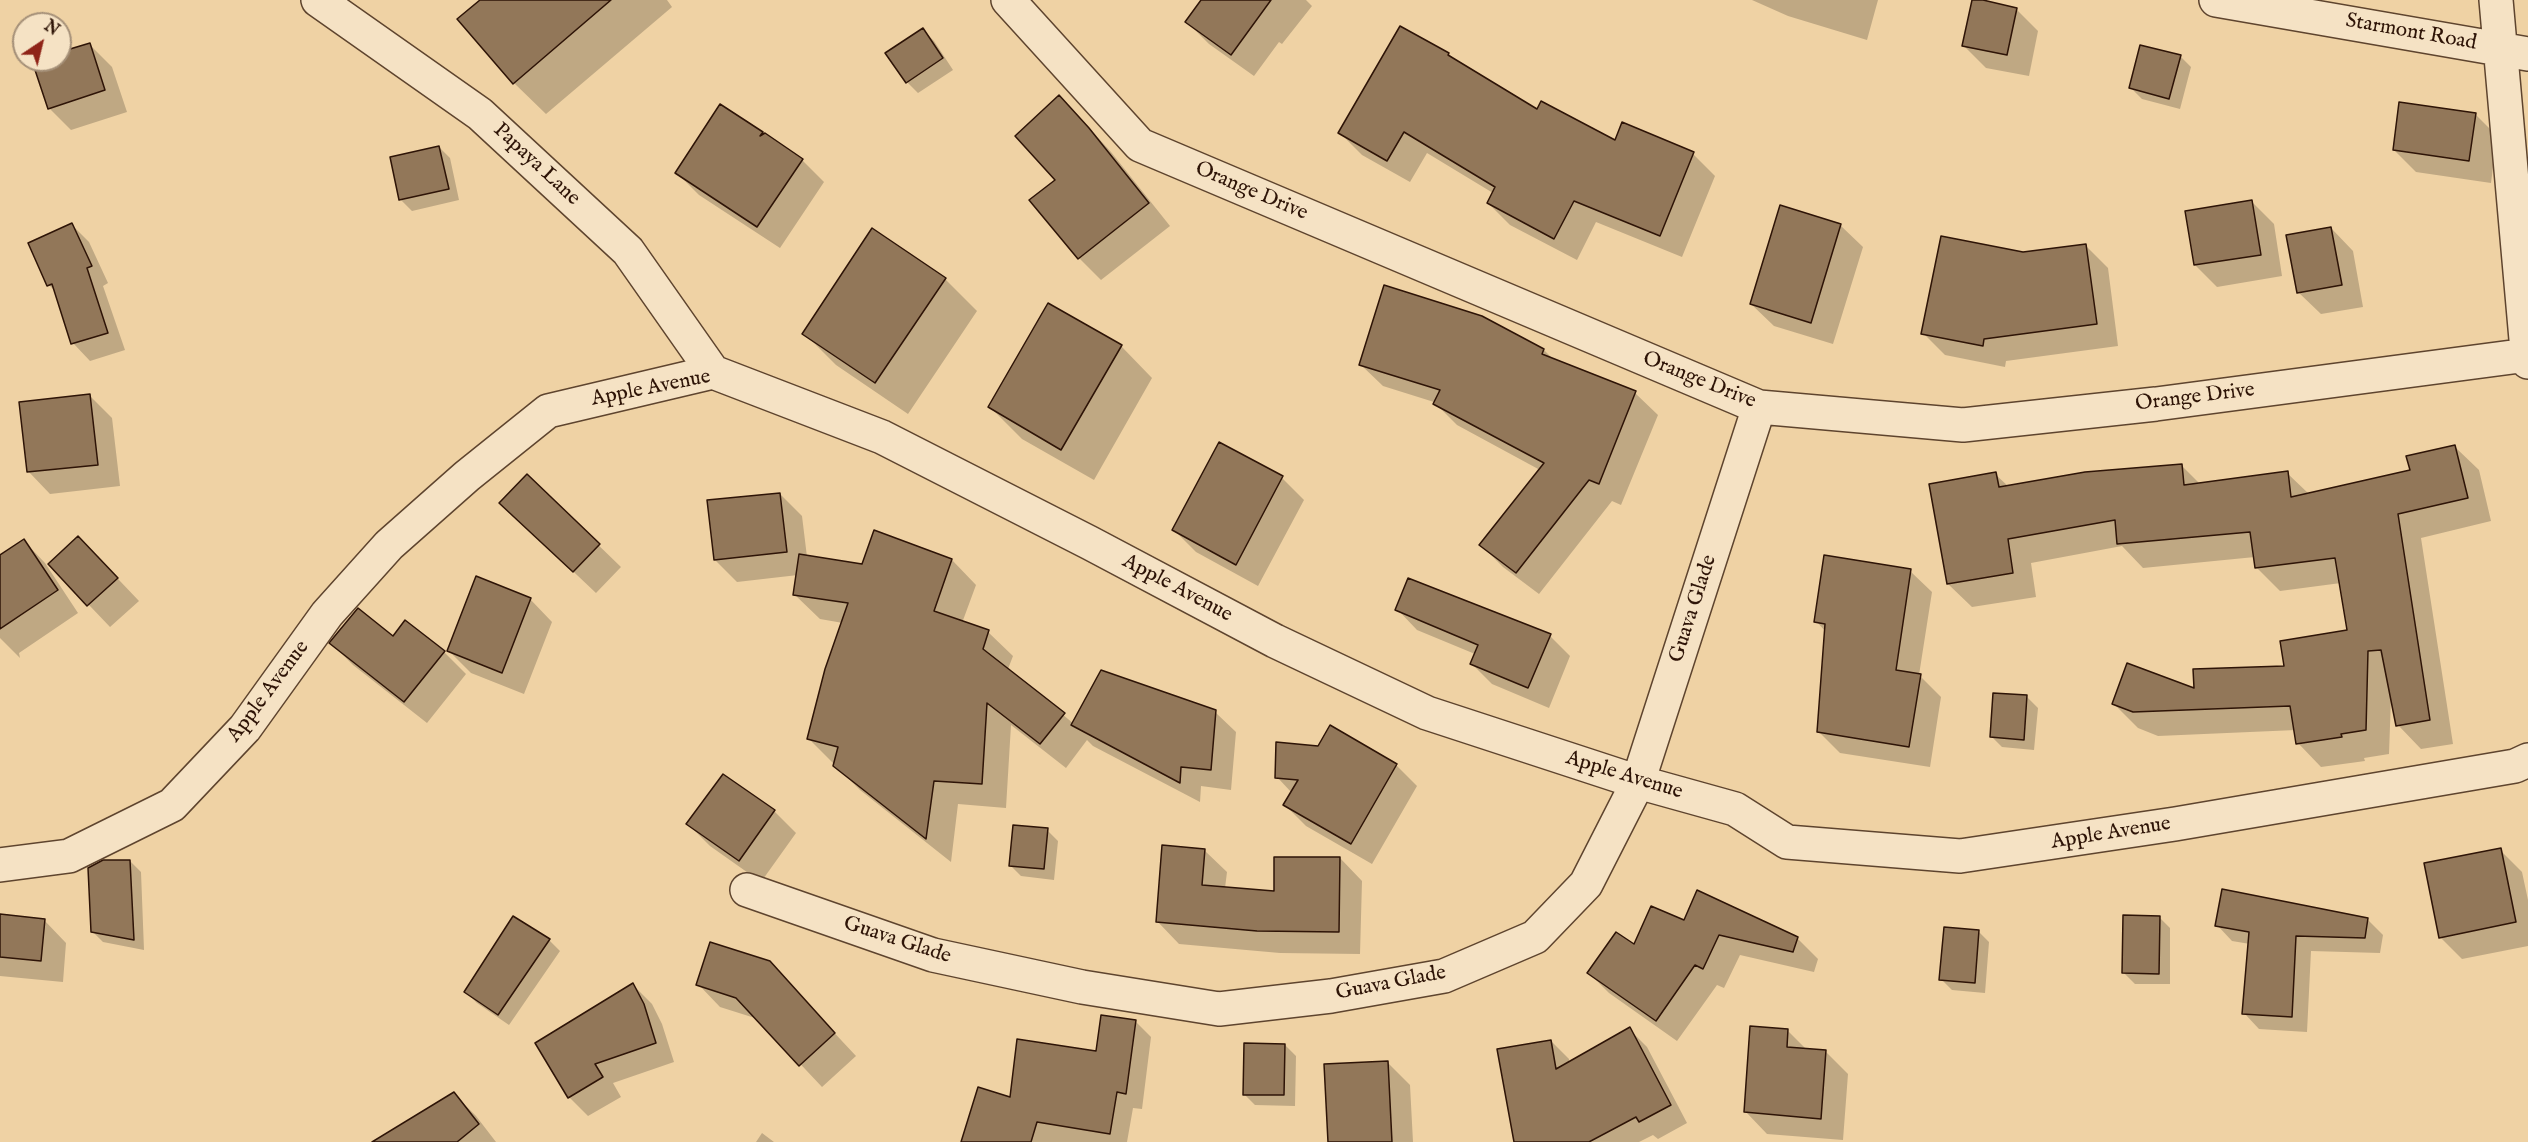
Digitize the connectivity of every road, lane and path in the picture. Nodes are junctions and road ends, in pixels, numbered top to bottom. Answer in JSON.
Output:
{"nodes":[{"id":1,"x":318,"y":0,"type":"edge"},
{"id":2,"x":1008,"y":0,"type":"edge"},
{"id":3,"x":2216,"y":0,"type":"edge"},
{"id":4,"x":2496,"y":0,"type":"edge"},
{"id":5,"x":2514,"y":51,"type":"edge"},
{"id":6,"x":2528,"y":359,"type":"edge"},
{"id":7,"x":713,"y":372,"type":"junction"},
{"id":8,"x":1759,"y":407,"type":"junction"},
{"id":9,"x":2528,"y":760,"type":"edge"},
{"id":10,"x":1638,"y":782,"type":"junction"},
{"id":11,"x":0,"y":865,"type":"edge"},
{"id":12,"x":747,"y":890,"type":"dead end"}],
"edges":[{"from":1,"to":7,"type":"street","name":"Papaya Lane"},
{"from":2,"to":8,"type":"street","name":"Orange Drive"},
{"from":3,"to":5,"type":"street","name":"Starmont Road"},
{"from":4,"to":5,"type":"street"},
{"from":5,"to":6,"type":"street"},
{"from":6,"to":8,"type":"street","name":"Orange Drive"},
{"from":7,"to":10,"type":"street","name":"Apple Avenue"},
{"from":7,"to":11,"type":"street","name":"Apple Avenue"},
{"from":8,"to":10,"type":"street","name":"Guava Glade"},
{"from":9,"to":10,"type":"street","name":"Apple Avenue"},
{"from":10,"to":12,"type":"street","name":"Guava Glade"}]}
